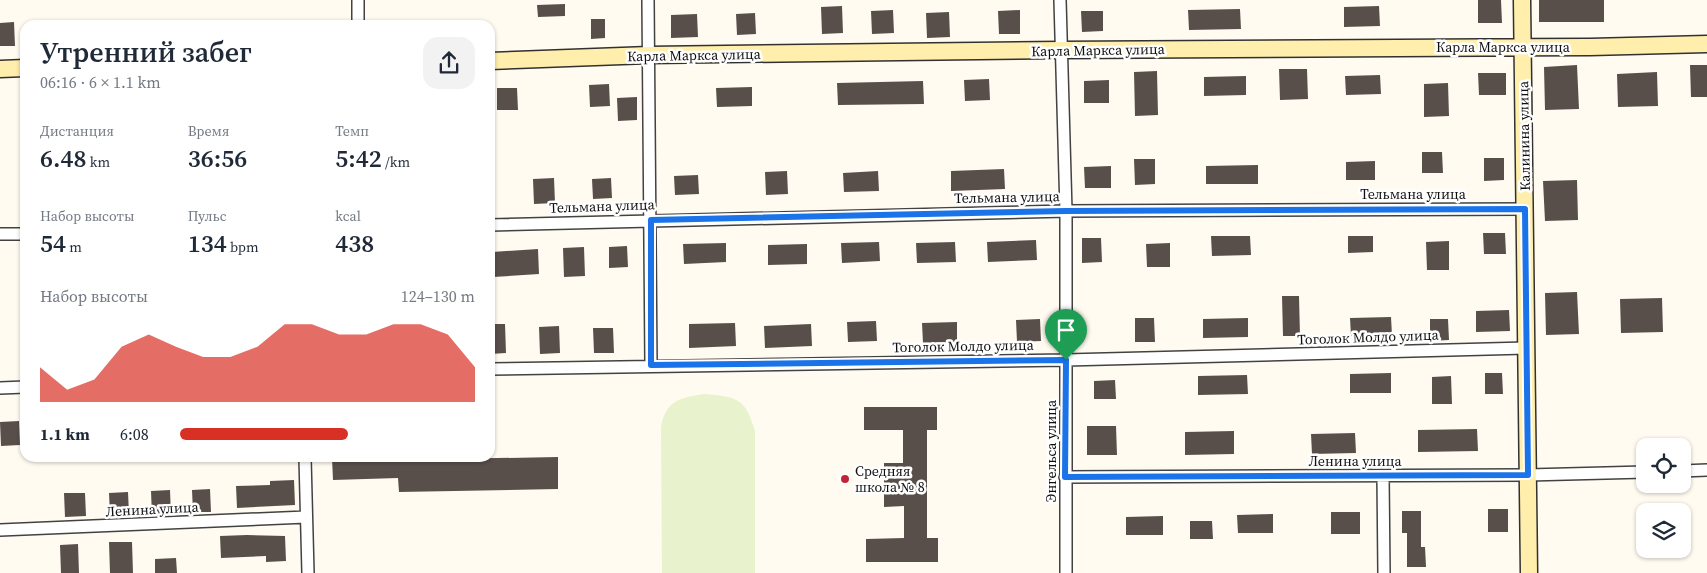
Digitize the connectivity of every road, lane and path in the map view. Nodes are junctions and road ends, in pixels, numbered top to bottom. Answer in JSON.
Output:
{"nodes":[{"id":1,"x":358,"y":0,"type":"edge"},
{"id":2,"x":648,"y":0,"type":"edge"},
{"id":3,"x":1060,"y":0,"type":"edge"},
{"id":4,"x":1522,"y":0,"type":"edge"},
{"id":5,"x":358,"y":20,"type":"edge"},
{"id":6,"x":1707,"y":44,"type":"edge"},
{"id":7,"x":1523,"y":47,"type":"junction"},
{"id":8,"x":1060,"y":50,"type":"junction"},
{"id":9,"x":649,"y":55,"type":"junction"},
{"id":10,"x":495,"y":60,"type":"edge"},
{"id":11,"x":0,"y":68,"type":"edge"},
{"id":12,"x":20,"y":68,"type":"edge"},
{"id":13,"x":1525,"y":209,"type":"junction"},
{"id":14,"x":1066,"y":211,"type":"junction"},
{"id":15,"x":651,"y":220,"type":"junction"},
{"id":16,"x":495,"y":225,"type":"edge"},
{"id":17,"x":0,"y":234,"type":"edge"},
{"id":18,"x":20,"y":234,"type":"edge"},
{"id":19,"x":1527,"y":348,"type":"junction"},
{"id":20,"x":1066,"y":360,"type":"junction"},
{"id":21,"x":651,"y":365,"type":"junction"},
{"id":22,"x":495,"y":369,"type":"edge"},
{"id":23,"x":20,"y":387,"type":"edge"},
{"id":24,"x":0,"y":388,"type":"edge"},
{"id":25,"x":305,"y":462,"type":"edge"},
{"id":26,"x":1707,"y":470,"type":"edge"},
{"id":27,"x":1691,"y":471,"type":"edge"},
{"id":28,"x":1636,"y":472,"type":"edge"},
{"id":29,"x":1528,"y":475,"type":"junction"},
{"id":30,"x":1383,"y":476,"type":"junction"},
{"id":31,"x":1065,"y":477,"type":"junction"},
{"id":32,"x":306,"y":517,"type":"junction"},
{"id":33,"x":0,"y":530,"type":"edge"},
{"id":34,"x":308,"y":573,"type":"edge"},
{"id":35,"x":1066,"y":573,"type":"edge"},
{"id":36,"x":1384,"y":573,"type":"edge"},
{"id":37,"x":1529,"y":573,"type":"edge"}],
"edges":[{"from":1,"to":5,"type":"street"},
{"from":2,"to":9,"type":"street"},
{"from":3,"to":8,"type":"street","name":"Энгельса улица"},
{"from":4,"to":7,"type":"street","name":"Калинина улица"},
{"from":6,"to":7,"type":"street","name":"Карла Маркса улица"},
{"from":7,"to":8,"type":"street","name":"Карла Маркса улица"},
{"from":7,"to":13,"type":"street","name":"Калинина улица"},
{"from":8,"to":9,"type":"street","name":"Карла Маркса улица"},
{"from":8,"to":14,"type":"street","name":"Энгельса улица"},
{"from":9,"to":10,"type":"street","name":"Карла Маркса улица"},
{"from":9,"to":15,"type":"street"},
{"from":11,"to":12,"type":"street"},
{"from":13,"to":14,"type":"street","name":"Тельмана улица"},
{"from":13,"to":19,"type":"street","name":"Калинина улица"},
{"from":14,"to":15,"type":"street","name":"Тельмана улица"},
{"from":14,"to":20,"type":"street","name":"Энгельса улица"},
{"from":15,"to":16,"type":"street","name":"Тельмана улица"},
{"from":15,"to":21,"type":"street"},
{"from":17,"to":18,"type":"street"},
{"from":19,"to":20,"type":"street","name":"Тоголок Молдо улица"},
{"from":19,"to":29,"type":"street","name":"Калинина улица"},
{"from":20,"to":21,"type":"street","name":"Тоголок Молдо улица"},
{"from":20,"to":31,"type":"street","name":"Энгельса улица"},
{"from":21,"to":22,"type":"street","name":"Тоголок Молдо улица"},
{"from":23,"to":24,"type":"street"},
{"from":25,"to":32,"type":"street"},
{"from":26,"to":27,"type":"street"},
{"from":28,"to":29,"type":"street","name":"Ленина улица"},
{"from":29,"to":30,"type":"street","name":"Ленина улица"},
{"from":29,"to":37,"type":"street","name":"Калинина улица"},
{"from":30,"to":31,"type":"street","name":"Ленина улица"},
{"from":30,"to":36,"type":"street"},
{"from":31,"to":35,"type":"street","name":"Энгельса улица"},
{"from":32,"to":33,"type":"street","name":"Ленина улица"},
{"from":32,"to":34,"type":"street"}]}
